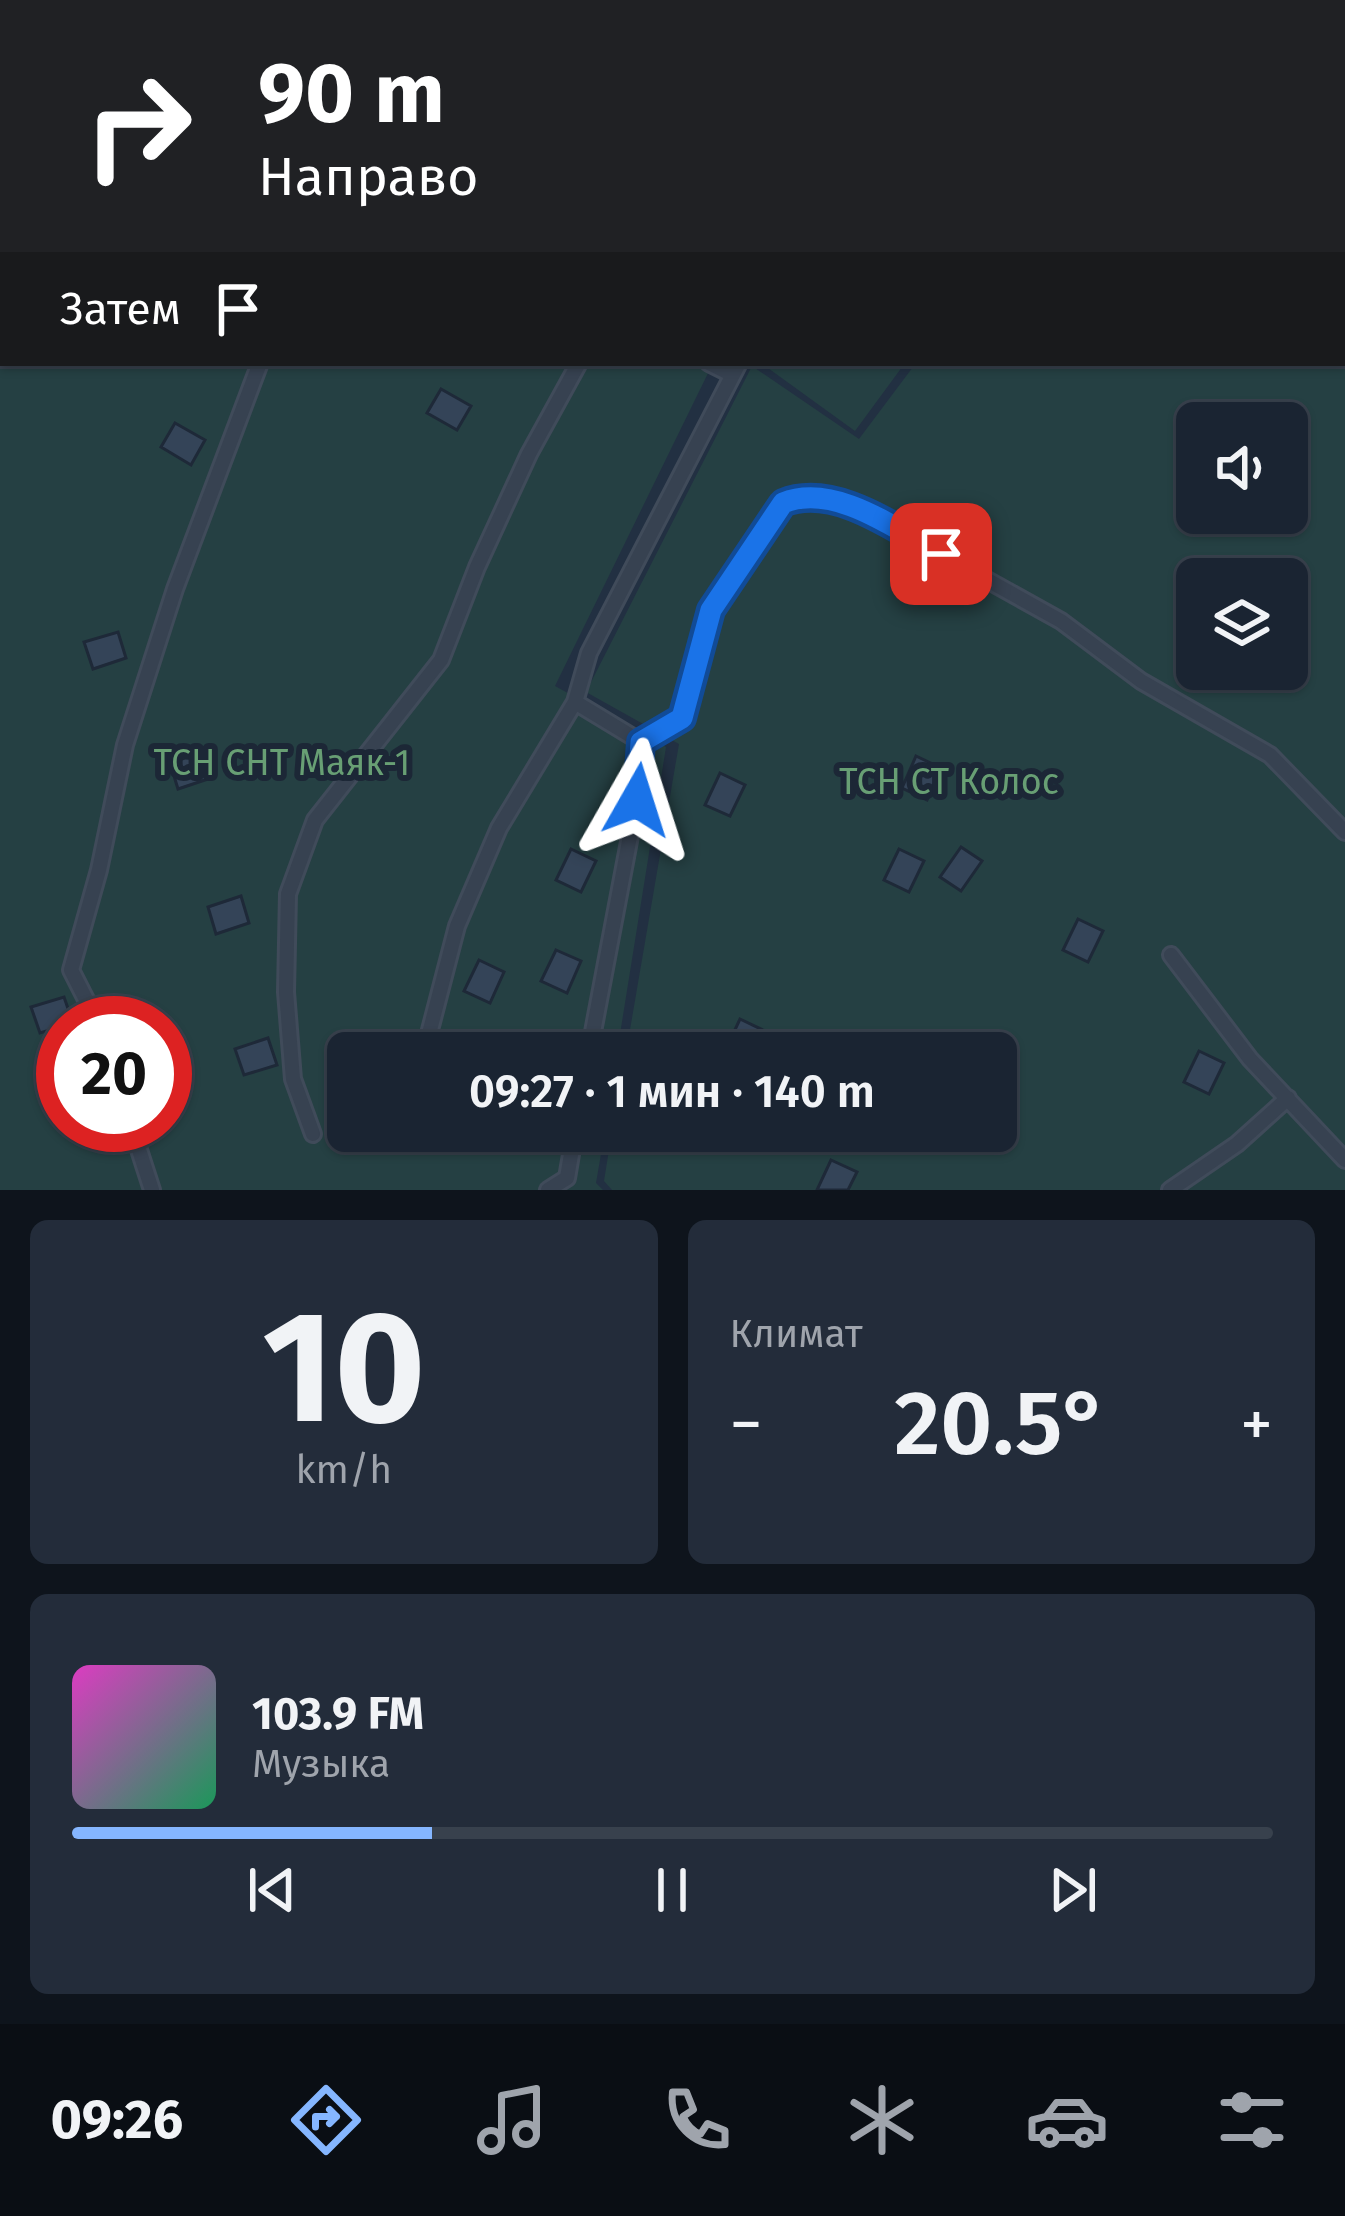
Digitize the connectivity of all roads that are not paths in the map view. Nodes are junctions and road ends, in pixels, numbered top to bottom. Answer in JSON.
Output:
{"nodes":[{"id":1,"x":259,"y":366,"type":"edge"},
{"id":2,"x":577,"y":366,"type":"edge"},
{"id":3,"x":735,"y":368,"type":"edge"},
{"id":4,"x":574,"y":702,"type":"junction"},
{"id":5,"x":641,"y":742,"type":"junction"},
{"id":6,"x":1345,"y":832,"type":"edge"},
{"id":7,"x":1171,"y":955,"type":"dead end"},
{"id":8,"x":84,"y":996,"type":"edge"},
{"id":9,"x":429,"y":1032,"type":"edge"},
{"id":10,"x":593,"y":1032,"type":"edge"},
{"id":11,"x":1288,"y":1098,"type":"junction"},
{"id":12,"x":313,"y":1134,"type":"dead end"},
{"id":13,"x":140,"y":1152,"type":"edge"},
{"id":14,"x":571,"y":1152,"type":"edge"},
{"id":15,"x":1345,"y":1160,"type":"edge"},
{"id":16,"x":152,"y":1190,"type":"edge"},
{"id":17,"x":548,"y":1190,"type":"edge"},
{"id":18,"x":1170,"y":1190,"type":"edge"}],
"edges":[{"from":1,"to":8,"type":"lane"},
{"from":2,"to":12,"type":"lane"},
{"from":3,"to":4,"type":"lane"},
{"from":4,"to":5,"type":"lane"},
{"from":4,"to":9,"type":"lane"},
{"from":5,"to":6,"type":"lane"},
{"from":5,"to":10,"type":"lane"},
{"from":7,"to":11,"type":"lane"},
{"from":11,"to":15,"type":"lane"},
{"from":11,"to":18,"type":"lane"},
{"from":13,"to":16,"type":"lane"},
{"from":14,"to":17,"type":"lane"}]}
